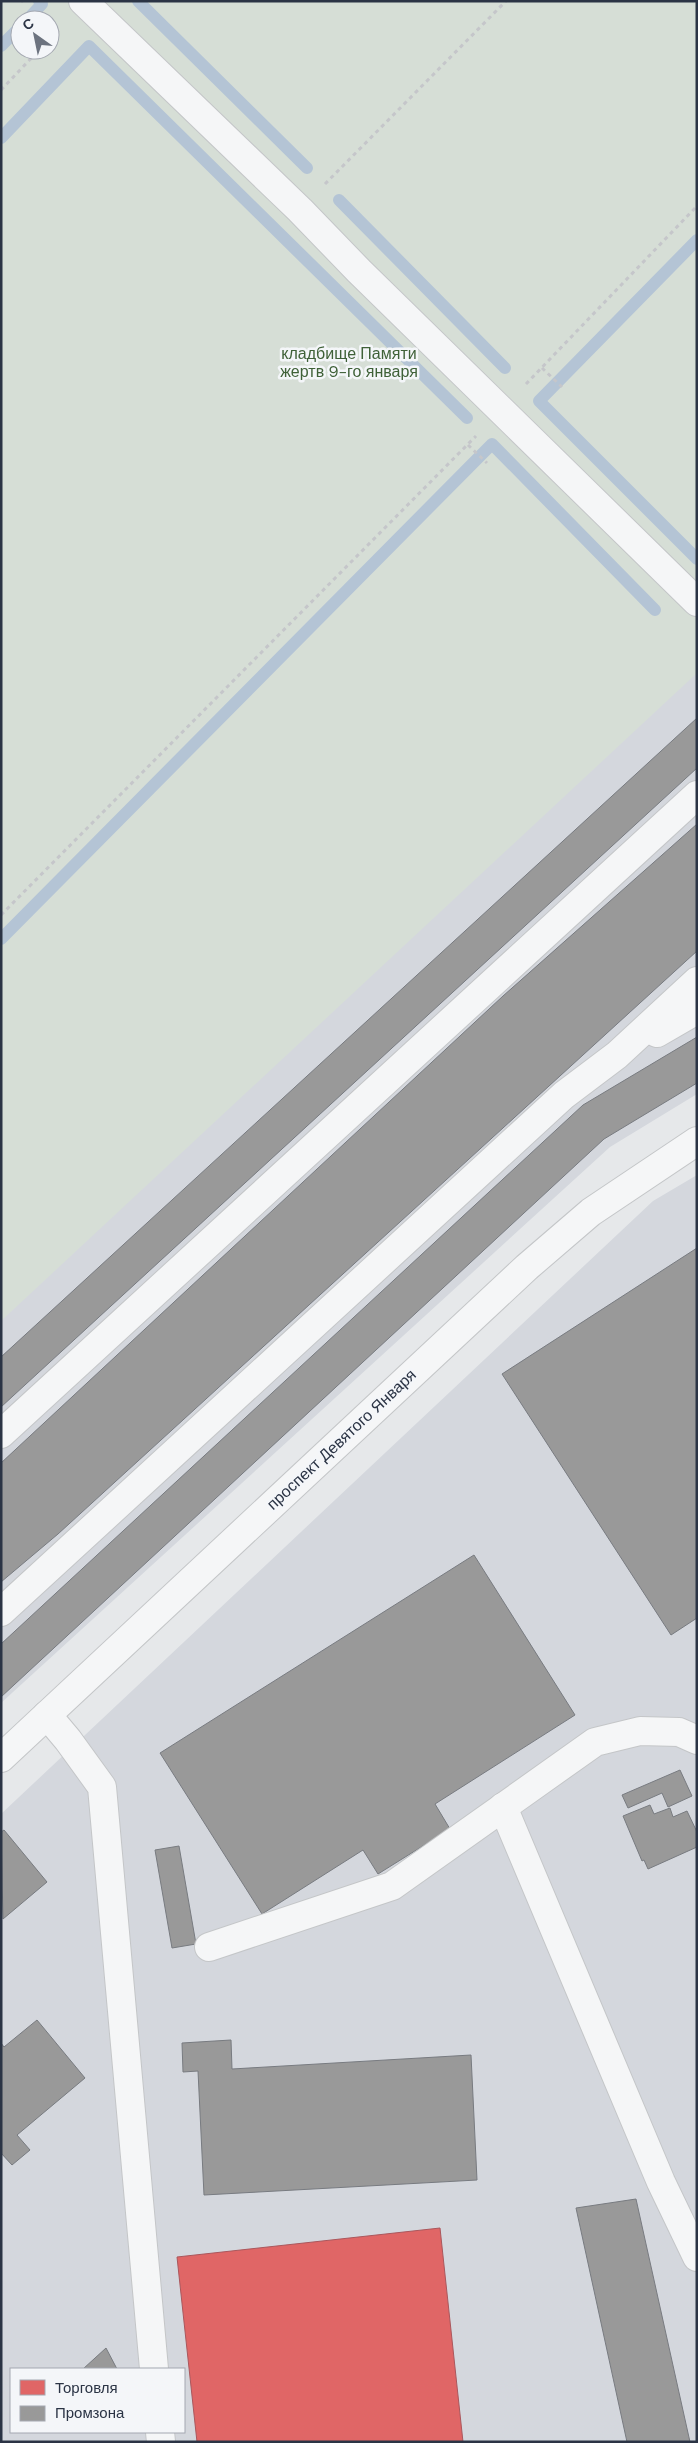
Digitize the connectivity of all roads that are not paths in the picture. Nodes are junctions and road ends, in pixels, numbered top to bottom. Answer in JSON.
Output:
{"nodes":[{"id":1,"x":83,"y":1,"type":"edge"},
{"id":2,"x":697,"y":602,"type":"edge"},
{"id":3,"x":697,"y":795,"type":"edge"},
{"id":4,"x":697,"y":981,"type":"edge"},
{"id":5,"x":697,"y":1010,"type":"edge"},
{"id":6,"x":617,"y":1055,"type":"junction"},
{"id":7,"x":697,"y":1141,"type":"edge"},
{"id":8,"x":1,"y":1434,"type":"edge"},
{"id":9,"x":1,"y":1612,"type":"edge"},
{"id":10,"x":47,"y":1716,"type":"junction"},
{"id":11,"x":697,"y":1740,"type":"edge"},
{"id":12,"x":1,"y":1758,"type":"edge"},
{"id":13,"x":503,"y":1807,"type":"junction"},
{"id":14,"x":209,"y":1947,"type":"dead end"},
{"id":15,"x":697,"y":2257,"type":"edge"},
{"id":16,"x":154,"y":2368,"type":"edge"}],
"edges":[{"from":1,"to":2,"type":"street"},
{"from":3,"to":8,"type":"street"},
{"from":4,"to":6,"type":"street"},
{"from":5,"to":6,"type":"street"},
{"from":6,"to":9,"type":"street"},
{"from":7,"to":10,"type":"street","name":"проспект Девятого Января"},
{"from":10,"to":12,"type":"street","name":"проспект Девятого Января"},
{"from":10,"to":16,"type":"street"},
{"from":11,"to":13,"type":"street"},
{"from":13,"to":14,"type":"street"},
{"from":13,"to":15,"type":"street"}]}
